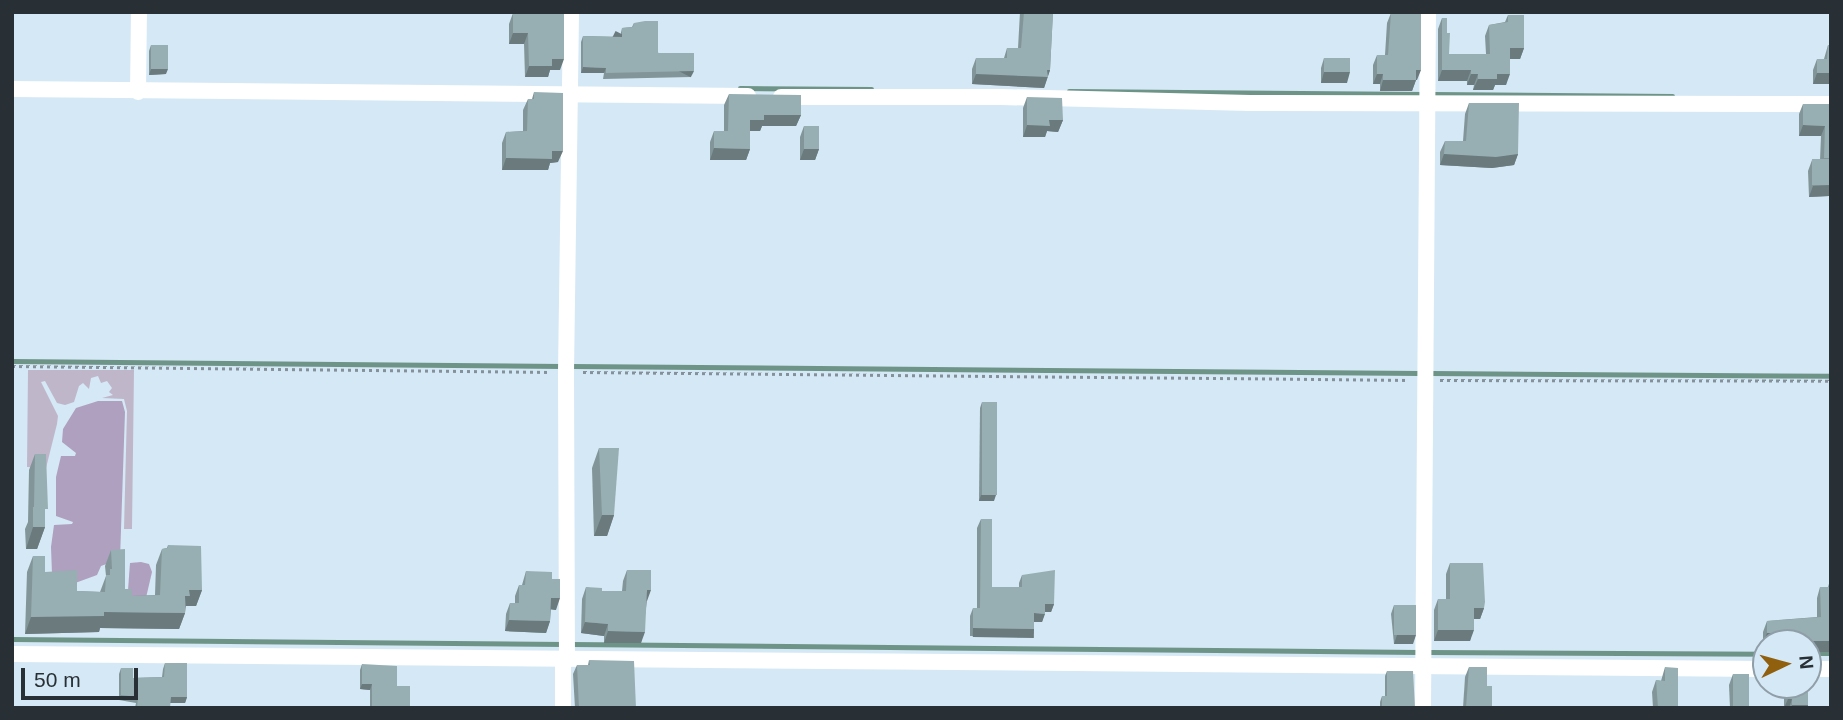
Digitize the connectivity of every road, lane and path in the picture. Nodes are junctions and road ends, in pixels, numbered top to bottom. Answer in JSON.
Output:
{"nodes":[{"id":1,"x":139,"y":12,"type":"edge"},
{"id":2,"x":571,"y":12,"type":"edge"},
{"id":3,"x":1427,"y":12,"type":"edge"},
{"id":4,"x":139,"y":86,"type":"junction"},
{"id":5,"x":12,"y":89,"type":"edge"},
{"id":6,"x":571,"y":94,"type":"junction"},
{"id":7,"x":1427,"y":97,"type":"junction"},
{"id":8,"x":1831,"y":104,"type":"edge"},
{"id":9,"x":12,"y":366,"type":"edge"},
{"id":10,"x":566,"y":372,"type":"junction"},
{"id":11,"x":1425,"y":380,"type":"junction"},
{"id":12,"x":1831,"y":381,"type":"edge"},
{"id":13,"x":566,"y":652,"type":"junction"},
{"id":14,"x":12,"y":654,"type":"edge"},
{"id":15,"x":1424,"y":667,"type":"junction"},
{"id":16,"x":1752,"y":669,"type":"edge"},
{"id":17,"x":563,"y":708,"type":"edge"},
{"id":18,"x":1423,"y":708,"type":"edge"}],
"edges":[{"from":1,"to":4,"type":"street"},
{"from":2,"to":6,"type":"street"},
{"from":3,"to":7,"type":"street"},
{"from":4,"to":5,"type":"street"},
{"from":4,"to":6,"type":"street"},
{"from":6,"to":7,"type":"street"},
{"from":6,"to":10,"type":"street"},
{"from":7,"to":8,"type":"street"},
{"from":7,"to":11,"type":"street"},
{"from":9,"to":10,"type":"path"},
{"from":10,"to":11,"type":"path"},
{"from":10,"to":13,"type":"street"},
{"from":11,"to":12,"type":"path"},
{"from":11,"to":15,"type":"street"},
{"from":13,"to":14,"type":"street"},
{"from":13,"to":15,"type":"street"},
{"from":13,"to":17,"type":"street"},
{"from":15,"to":16,"type":"street"},
{"from":15,"to":18,"type":"street"}]}
